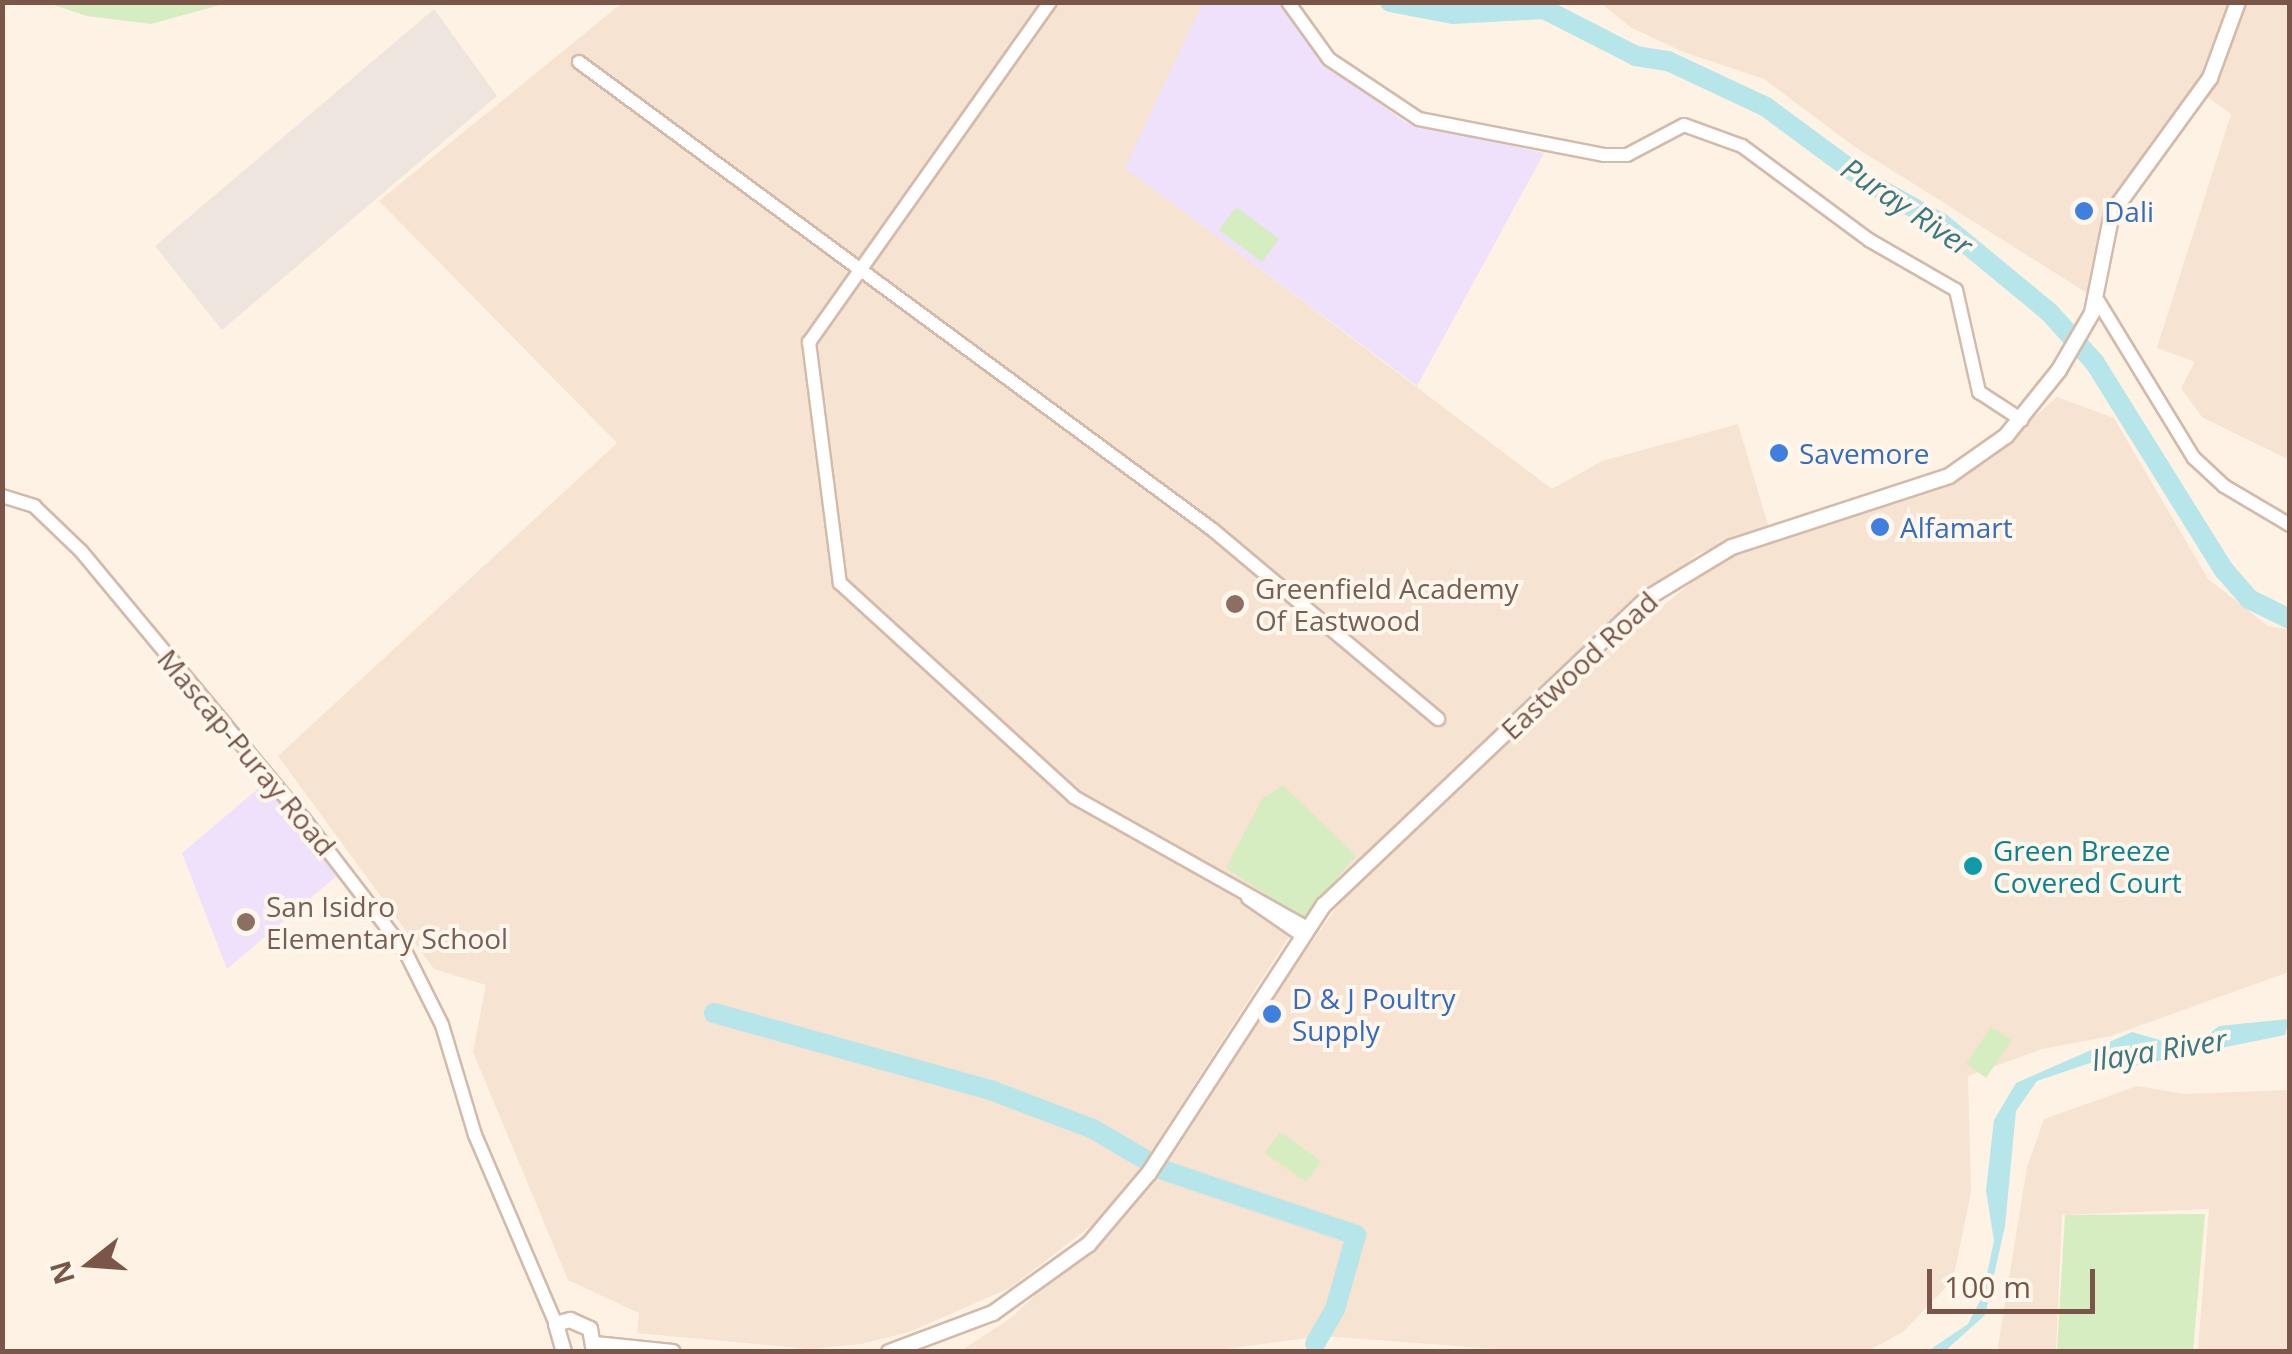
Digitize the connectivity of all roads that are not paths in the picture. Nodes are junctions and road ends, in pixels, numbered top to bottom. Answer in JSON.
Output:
{"nodes":[{"id":1,"x":1050,"y":2,"type":"edge"},
{"id":2,"x":1288,"y":2,"type":"edge"},
{"id":3,"x":2238,"y":2,"type":"edge"},
{"id":4,"x":580,"y":62,"type":"dead end"},
{"id":5,"x":857,"y":266,"type":"junction"},
{"id":6,"x":2095,"y":307,"type":"junction"},
{"id":7,"x":2022,"y":420,"type":"junction"},
{"id":8,"x":2,"y":496,"type":"edge"},
{"id":9,"x":2290,"y":524,"type":"edge"},
{"id":10,"x":1438,"y":718,"type":"dead end"},
{"id":11,"x":1303,"y":930,"type":"junction"},
{"id":12,"x":556,"y":1324,"type":"junction"},
{"id":13,"x":594,"y":1348,"type":"edge"},
{"id":14,"x":564,"y":1352,"type":"edge"},
{"id":15,"x":672,"y":1352,"type":"edge"},
{"id":16,"x":889,"y":1352,"type":"edge"}],
"edges":[{"from":1,"to":5,"type":"street"},
{"from":2,"to":7,"type":"street"},
{"from":3,"to":6,"type":"main road","name":"Eastwood Road"},
{"from":4,"to":5,"type":"street"},
{"from":5,"to":10,"type":"street"},
{"from":5,"to":11,"type":"street"},
{"from":6,"to":7,"type":"main road","name":"Eastwood Road"},
{"from":6,"to":9,"type":"street"},
{"from":7,"to":11,"type":"main road","name":"Eastwood Road"},
{"from":8,"to":12,"type":"street","name":"Mascap-Puray Road"},
{"from":11,"to":16,"type":"main road","name":"Eastwood Road"},
{"from":12,"to":13,"type":"main road"},
{"from":12,"to":14,"type":"main road"},
{"from":13,"to":15,"type":"main road"}]}
